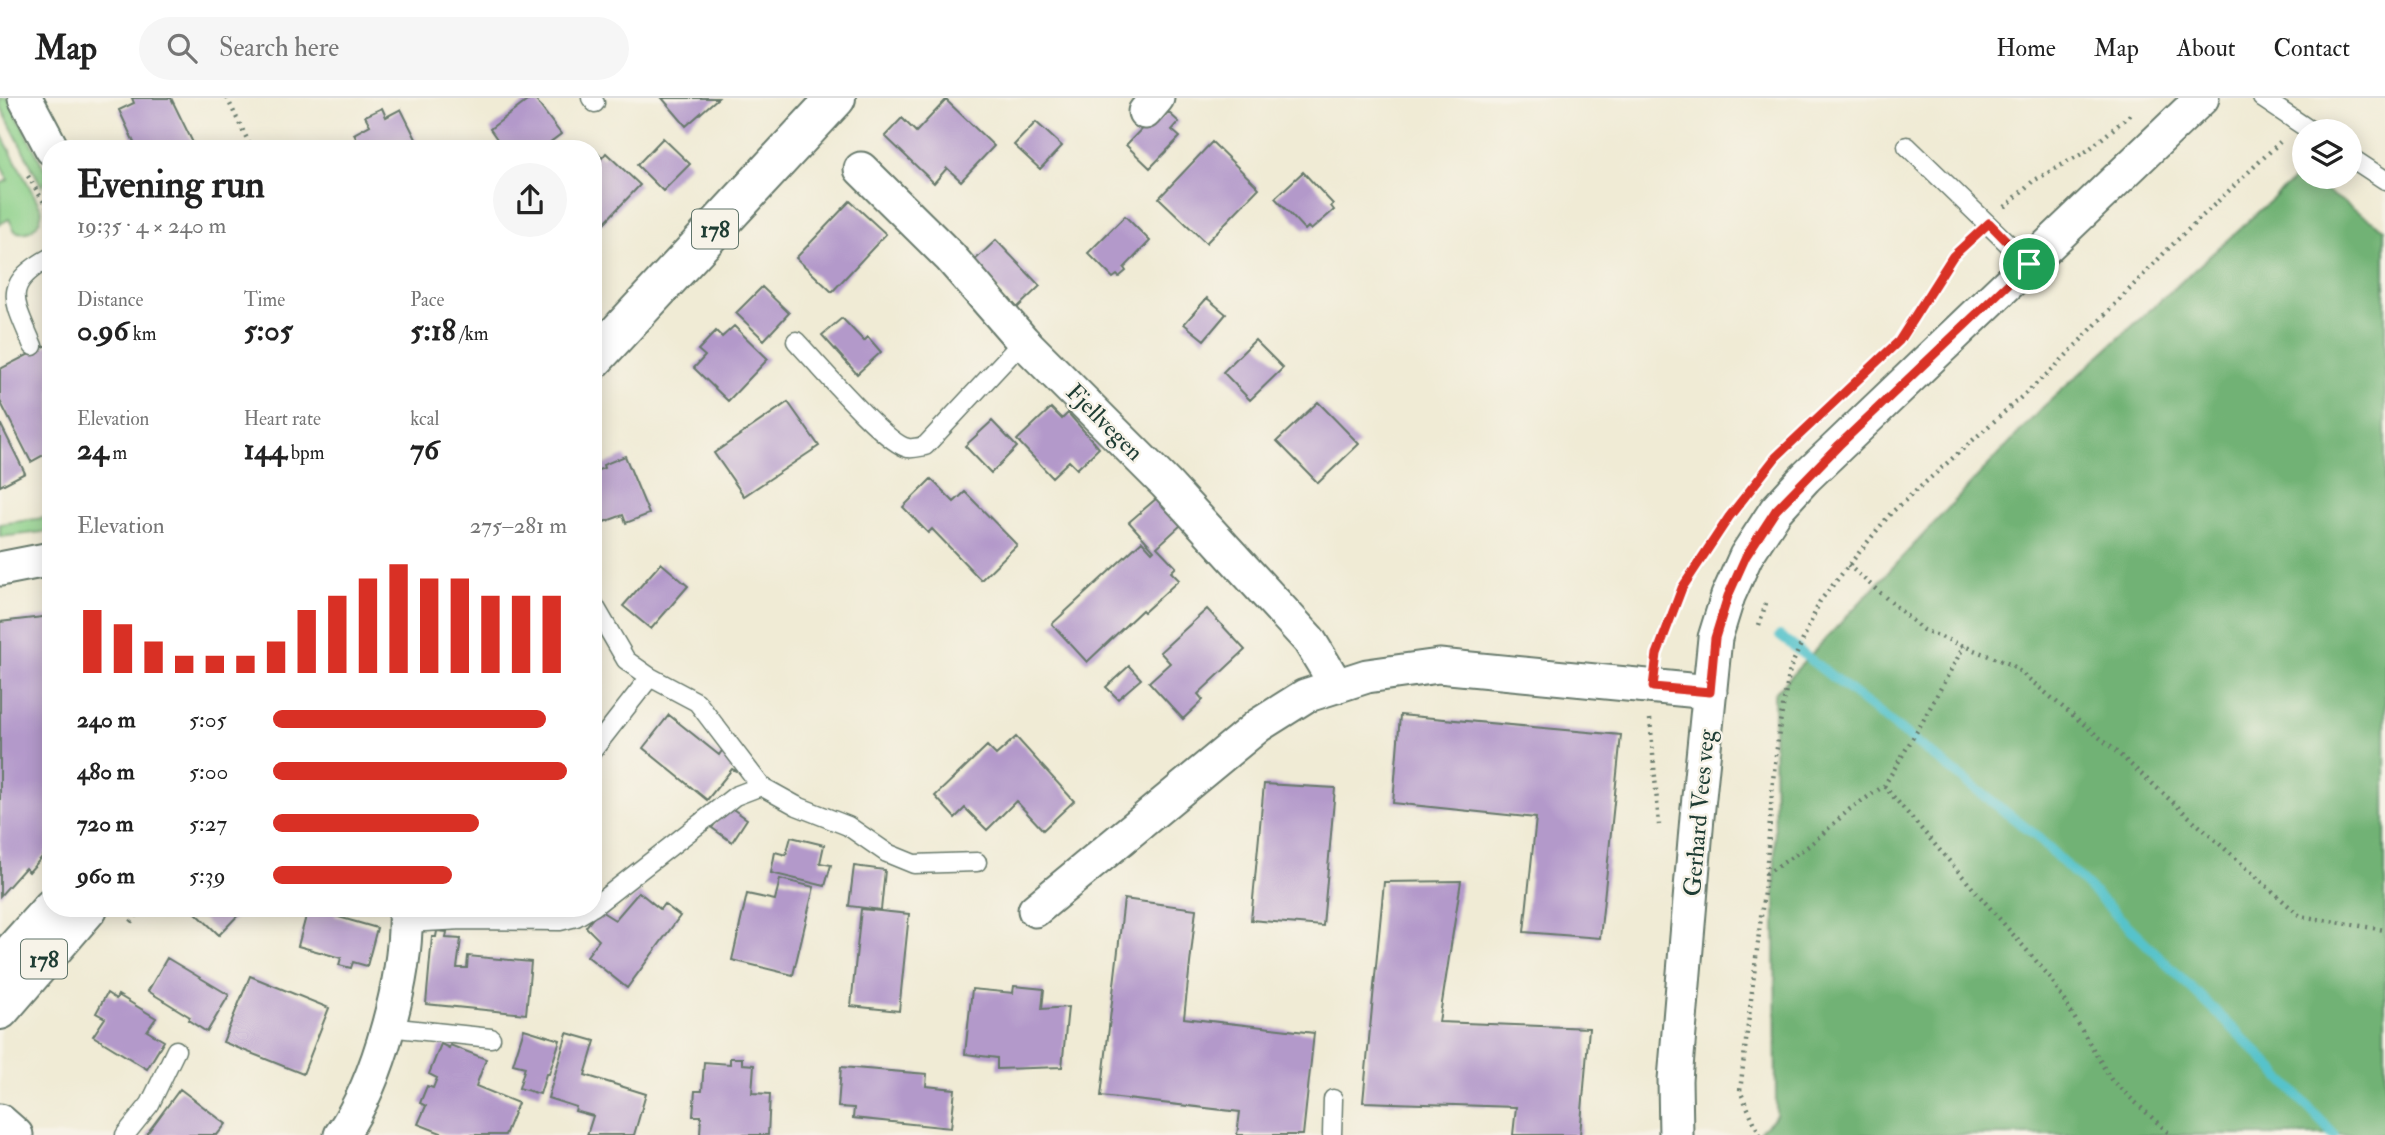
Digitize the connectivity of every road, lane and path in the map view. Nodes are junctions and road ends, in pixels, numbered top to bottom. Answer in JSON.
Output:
{"nodes":[{"id":1,"x":25,"y":98,"type":"edge"},
{"id":2,"x":227,"y":98,"type":"edge"},
{"id":3,"x":836,"y":98,"type":"edge"},
{"id":4,"x":2202,"y":98,"type":"edge"},
{"id":5,"x":2262,"y":98,"type":"edge"},
{"id":6,"x":2134,"y":111,"type":"dead end"},
{"id":7,"x":2293,"y":119,"type":"edge"},
{"id":8,"x":2292,"y":139,"type":"edge"},
{"id":9,"x":46,"y":140,"type":"edge"},
{"id":10,"x":248,"y":140,"type":"edge"},
{"id":11,"x":1907,"y":146,"type":"dead end"},
{"id":12,"x":2362,"y":165,"type":"edge"},
{"id":13,"x":861,"y":169,"type":"dead end"},
{"id":14,"x":2385,"y":180,"type":"edge"},
{"id":15,"x":1989,"y":223,"type":"junction"},
{"id":16,"x":42,"y":262,"type":"edge"},
{"id":17,"x":2029,"y":264,"type":"junction"},
{"id":18,"x":796,"y":341,"type":"dead end"},
{"id":19,"x":1023,"y":341,"type":"junction"},
{"id":20,"x":1899,"y":341,"type":"dead end"},
{"id":21,"x":33,"y":346,"type":"dead end"},
{"id":22,"x":602,"y":350,"type":"edge"},
{"id":23,"x":1715,"y":537,"type":"dead end"},
{"id":24,"x":42,"y":561,"type":"edge"},
{"id":25,"x":1848,"y":565,"type":"junction"},
{"id":26,"x":0,"y":569,"type":"edge"},
{"id":27,"x":1770,"y":592,"type":"dead end"},
{"id":28,"x":602,"y":619,"type":"edge"},
{"id":29,"x":1758,"y":627,"type":"dead end"},
{"id":30,"x":1964,"y":646,"type":"junction"},
{"id":31,"x":650,"y":677,"type":"junction"},
{"id":32,"x":1337,"y":686,"type":"junction"},
{"id":33,"x":1653,"y":687,"type":"junction"},
{"id":34,"x":1710,"y":692,"type":"junction"},
{"id":35,"x":602,"y":738,"type":"edge"},
{"id":36,"x":761,"y":786,"type":"junction"},
{"id":37,"x":1884,"y":786,"type":"junction"},
{"id":38,"x":1659,"y":828,"type":"dead end"},
{"id":39,"x":977,"y":862,"type":"dead end"},
{"id":40,"x":1766,"y":875,"type":"junction"},
{"id":41,"x":602,"y":899,"type":"edge"},
{"id":42,"x":1035,"y":910,"type":"dead end"},
{"id":43,"x":44,"y":917,"type":"edge"},
{"id":44,"x":81,"y":917,"type":"edge"},
{"id":45,"x":135,"y":917,"type":"edge"},
{"id":46,"x":405,"y":917,"type":"edge"},
{"id":47,"x":502,"y":917,"type":"edge"},
{"id":48,"x":576,"y":917,"type":"edge"},
{"id":49,"x":131,"y":922,"type":"dead end"},
{"id":50,"x":2385,"y":930,"type":"edge"},
{"id":51,"x":0,"y":966,"type":"edge"},
{"id":52,"x":0,"y":1010,"type":"edge"},
{"id":53,"x":388,"y":1027,"type":"junction"},
{"id":54,"x":491,"y":1038,"type":"dead end"},
{"id":55,"x":176,"y":1050,"type":"dead end"},
{"id":56,"x":1333,"y":1099,"type":"dead end"},
{"id":57,"x":0,"y":1121,"type":"edge"},
{"id":58,"x":353,"y":1131,"type":"edge"},
{"id":59,"x":16,"y":1135,"type":"edge"},
{"id":60,"x":125,"y":1135,"type":"edge"},
{"id":61,"x":1332,"y":1135,"type":"edge"},
{"id":62,"x":1676,"y":1135,"type":"edge"},
{"id":63,"x":1760,"y":1135,"type":"edge"},
{"id":64,"x":2171,"y":1135,"type":"edge"}],
"edges":[{"from":1,"to":9,"type":"street"},
{"from":2,"to":10,"type":"path"},
{"from":3,"to":22,"type":"main road","number":"178"},
{"from":4,"to":17,"type":"street","name":"Gerhard Vees veg"},
{"from":5,"to":7,"type":"lane"},
{"from":6,"to":15,"type":"path"},
{"from":8,"to":25,"type":"path"},
{"from":11,"to":15,"type":"lane"},
{"from":12,"to":14,"type":"lane"},
{"from":13,"to":19,"type":"street","name":"Fjellvegen"},
{"from":15,"to":17,"type":"lane"},
{"from":15,"to":20,"type":"path"},
{"from":16,"to":21,"type":"lane"},
{"from":17,"to":34,"type":"street","name":"Gerhard Vees veg"},
{"from":18,"to":19,"type":"lane"},
{"from":19,"to":32,"type":"street","name":"Fjellvegen"},
{"from":23,"to":33,"type":"path"},
{"from":24,"to":26,"type":"street"},
{"from":25,"to":30,"type":"path"},
{"from":25,"to":40,"type":"path"},
{"from":27,"to":29,"type":"path"},
{"from":28,"to":31,"type":"lane"},
{"from":30,"to":37,"type":"path"},
{"from":30,"to":50,"type":"path"},
{"from":31,"to":35,"type":"lane"},
{"from":31,"to":36,"type":"lane"},
{"from":32,"to":33,"type":"street"},
{"from":32,"to":42,"type":"street"},
{"from":33,"to":34,"type":"street"},
{"from":33,"to":38,"type":"path"},
{"from":34,"to":62,"type":"street","name":"Gerhard Vees veg"},
{"from":36,"to":39,"type":"lane"},
{"from":36,"to":41,"type":"lane"},
{"from":37,"to":40,"type":"path"},
{"from":37,"to":64,"type":"path"},
{"from":40,"to":63,"type":"path"},
{"from":43,"to":51,"type":"main road","number":"178"},
{"from":44,"to":52,"type":"main road","number":"178"},
{"from":45,"to":49,"type":"path"},
{"from":46,"to":53,"type":"street"},
{"from":47,"to":48,"type":"lane"},
{"from":53,"to":54,"type":"lane"},
{"from":53,"to":58,"type":"street"},
{"from":55,"to":60,"type":"lane"},
{"from":56,"to":61,"type":"lane"},
{"from":57,"to":59,"type":"street"}]}
